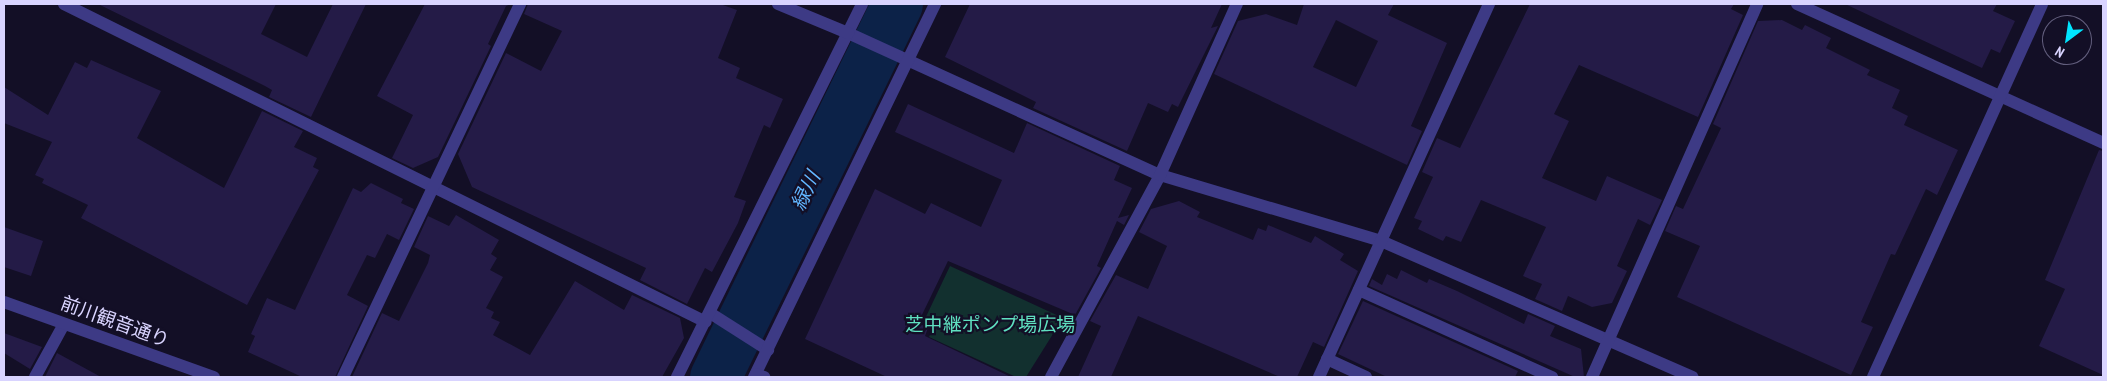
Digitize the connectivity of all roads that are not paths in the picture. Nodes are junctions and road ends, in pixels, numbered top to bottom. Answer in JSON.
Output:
{"nodes":[{"id":1,"x":64,"y":4,"type":"edge"},
{"id":2,"x":520,"y":4,"type":"edge"},
{"id":3,"x":778,"y":4,"type":"edge"},
{"id":4,"x":862,"y":4,"type":"edge"},
{"id":5,"x":935,"y":4,"type":"edge"},
{"id":6,"x":1237,"y":4,"type":"edge"},
{"id":7,"x":1489,"y":4,"type":"edge"},
{"id":8,"x":1757,"y":4,"type":"edge"},
{"id":9,"x":1796,"y":4,"type":"edge"},
{"id":10,"x":2042,"y":4,"type":"edge"},
{"id":11,"x":849,"y":33,"type":"junction"},
{"id":12,"x":908,"y":60,"type":"junction"},
{"id":13,"x":2000,"y":96,"type":"junction"},
{"id":14,"x":2103,"y":143,"type":"edge"},
{"id":15,"x":1160,"y":175,"type":"junction"},
{"id":16,"x":434,"y":186,"type":"junction"},
{"id":17,"x":1381,"y":241,"type":"junction"},
{"id":18,"x":1358,"y":290,"type":"junction"},
{"id":19,"x":4,"y":302,"type":"edge"},
{"id":20,"x":708,"y":318,"type":"junction"},
{"id":21,"x":64,"y":324,"type":"junction"},
{"id":22,"x":1609,"y":339,"type":"junction"},
{"id":23,"x":768,"y":350,"type":"junction"},
{"id":24,"x":1327,"y":359,"type":"junction"},
{"id":25,"x":758,"y":376,"type":"edge"},
{"id":26,"x":34,"y":377,"type":"edge"},
{"id":27,"x":214,"y":377,"type":"edge"},
{"id":28,"x":343,"y":377,"type":"edge"},
{"id":29,"x":677,"y":377,"type":"edge"},
{"id":30,"x":1051,"y":377,"type":"edge"},
{"id":31,"x":1319,"y":377,"type":"edge"},
{"id":32,"x":1366,"y":377,"type":"edge"},
{"id":33,"x":1552,"y":377,"type":"edge"},
{"id":34,"x":1592,"y":377,"type":"edge"},
{"id":35,"x":1693,"y":377,"type":"edge"},
{"id":36,"x":1873,"y":377,"type":"edge"}],
"edges":[{"from":1,"to":16,"type":"street"},
{"from":2,"to":16,"type":"street"},
{"from":3,"to":11,"type":"street"},
{"from":4,"to":11,"type":"street"},
{"from":5,"to":12,"type":"street"},
{"from":6,"to":15,"type":"street"},
{"from":7,"to":17,"type":"street"},
{"from":8,"to":22,"type":"street"},
{"from":9,"to":13,"type":"street"},
{"from":10,"to":13,"type":"street"},
{"from":11,"to":12,"type":"street"},
{"from":11,"to":20,"type":"street"},
{"from":12,"to":15,"type":"street"},
{"from":12,"to":23,"type":"street"},
{"from":13,"to":14,"type":"street"},
{"from":13,"to":36,"type":"street"},
{"from":15,"to":17,"type":"street"},
{"from":15,"to":30,"type":"street"},
{"from":16,"to":20,"type":"street"},
{"from":16,"to":28,"type":"street"},
{"from":17,"to":18,"type":"street"},
{"from":17,"to":22,"type":"street"},
{"from":18,"to":24,"type":"street"},
{"from":18,"to":33,"type":"street"},
{"from":19,"to":21,"type":"street","name":"前川観音通り"},
{"from":20,"to":23,"type":"street"},
{"from":20,"to":29,"type":"street"},
{"from":21,"to":26,"type":"street"},
{"from":21,"to":27,"type":"street","name":"前川観音通り"},
{"from":22,"to":34,"type":"street"},
{"from":22,"to":35,"type":"street"},
{"from":23,"to":25,"type":"street"},
{"from":24,"to":31,"type":"street"},
{"from":24,"to":32,"type":"street"}]}
